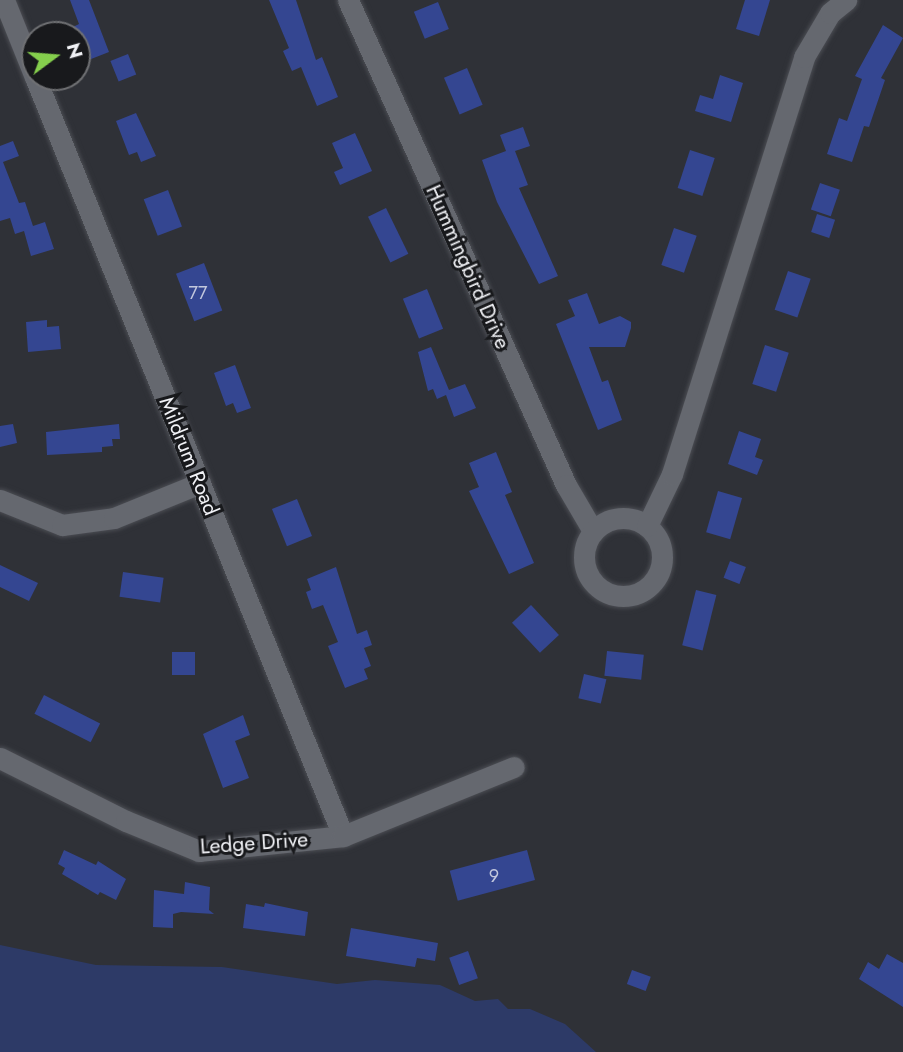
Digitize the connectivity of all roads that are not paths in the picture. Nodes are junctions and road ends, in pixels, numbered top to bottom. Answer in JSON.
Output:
{"nodes":[{"id":1,"x":4,"y":0,"type":"edge"},
{"id":2,"x":348,"y":0,"type":"edge"},
{"id":3,"x":846,"y":0,"type":"edge"},
{"id":4,"x":21,"y":42,"type":"edge"},
{"id":5,"x":41,"y":91,"type":"edge"},
{"id":6,"x":200,"y":483,"type":"junction"},
{"id":7,"x":0,"y":500,"type":"edge"},
{"id":8,"x":647,"y":526,"type":"junction"},
{"id":9,"x":593,"y":531,"type":"junction"},
{"id":10,"x":0,"y":758,"type":"edge"},
{"id":11,"x":514,"y":767,"type":"dead end"},
{"id":12,"x":343,"y":836,"type":"junction"}],
"edges":[{"from":1,"to":4,"type":"street","name":"Mildrum Road"},
{"from":2,"to":9,"type":"street","name":"Hummingbird Drive"},
{"from":3,"to":8,"type":"street"},
{"from":5,"to":6,"type":"street","name":"Mildrum Road"},
{"from":6,"to":7,"type":"street"},
{"from":6,"to":12,"type":"street","name":"Mildrum Road"},
{"from":8,"to":9,"type":"street"},
{"from":8,"to":9,"type":"street"},
{"from":10,"to":12,"type":"street","name":"Ledge Drive"},
{"from":11,"to":12,"type":"street","name":"Ledge Drive"}]}
